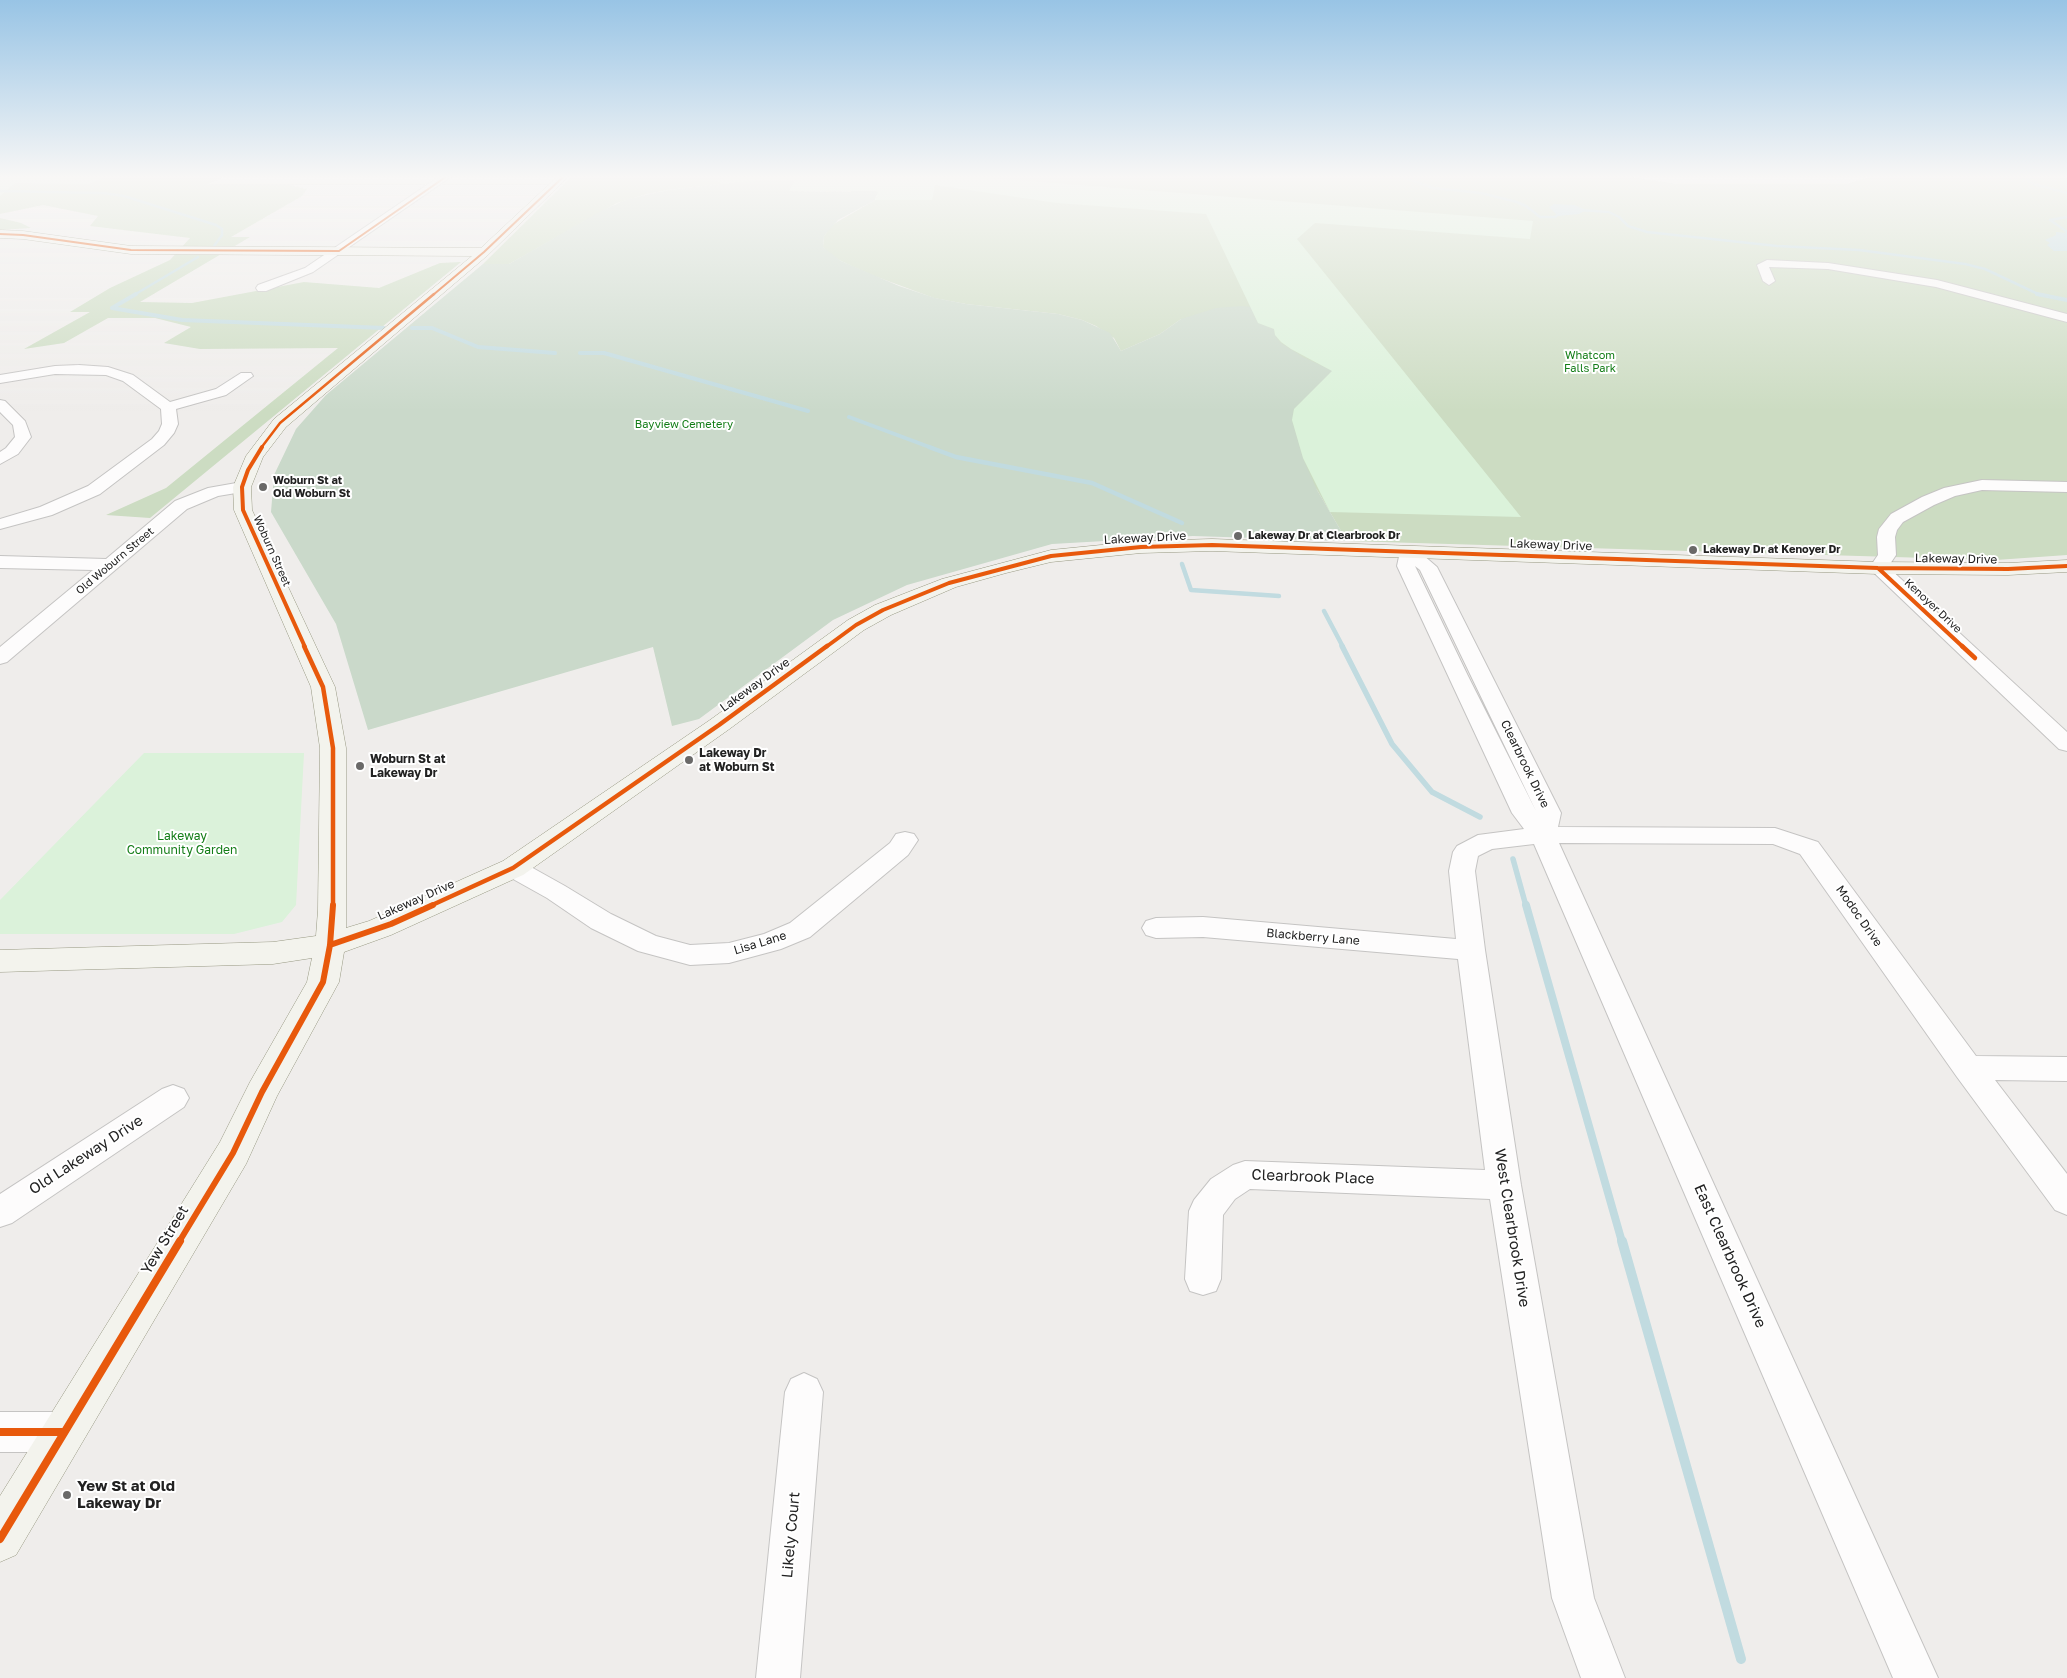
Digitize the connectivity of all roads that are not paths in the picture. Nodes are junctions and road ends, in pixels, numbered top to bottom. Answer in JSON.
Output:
{"nodes":[{"id":1,"x":334,"y":254,"type":"edge"},
{"id":2,"x":481,"y":254,"type":"edge"},
{"id":3,"x":1769,"y":280,"type":"dead end"},
{"id":4,"x":262,"y":288,"type":"dead end"},
{"id":5,"x":2067,"y":318,"type":"edge"},
{"id":6,"x":246,"y":376,"type":"dead end"},
{"id":7,"x":0,"y":379,"type":"edge"},
{"id":8,"x":0,"y":404,"type":"edge"},
{"id":9,"x":168,"y":407,"type":"junction"},
{"id":10,"x":0,"y":459,"type":"edge"},
{"id":11,"x":242,"y":487,"type":"junction"},
{"id":12,"x":2067,"y":487,"type":"edge"},
{"id":13,"x":0,"y":524,"type":"edge"},
{"id":14,"x":1409,"y":552,"type":"junction"},
{"id":15,"x":0,"y":562,"type":"edge"},
{"id":16,"x":110,"y":565,"type":"junction"},
{"id":17,"x":2067,"y":566,"type":"edge"},
{"id":18,"x":1878,"y":568,"type":"junction"},
{"id":19,"x":0,"y":658,"type":"edge"},
{"id":20,"x":2067,"y":744,"type":"edge"},
{"id":21,"x":1544,"y":835,"type":"junction"},
{"id":22,"x":905,"y":840,"type":"dead end"},
{"id":23,"x":513,"y":868,"type":"junction"},
{"id":24,"x":1156,"y":928,"type":"dead end"},
{"id":25,"x":330,"y":945,"type":"junction"},
{"id":26,"x":1471,"y":950,"type":"junction"},
{"id":27,"x":0,"y":961,"type":"edge"},
{"id":28,"x":1968,"y":1068,"type":"junction"},
{"id":29,"x":2067,"y":1069,"type":"edge"},
{"id":30,"x":173,"y":1098,"type":"dead end"},
{"id":31,"x":1504,"y":1185,"type":"junction"},
{"id":32,"x":2067,"y":1200,"type":"edge"},
{"id":33,"x":0,"y":1212,"type":"edge"},
{"id":34,"x":1203,"y":1279,"type":"dead end"},
{"id":35,"x":804,"y":1392,"type":"dead end"},
{"id":36,"x":0,"y":1432,"type":"edge"},
{"id":37,"x":63,"y":1432,"type":"junction"},
{"id":38,"x":0,"y":1539,"type":"edge"},
{"id":39,"x":778,"y":1678,"type":"edge"},
{"id":40,"x":1603,"y":1678,"type":"edge"},
{"id":41,"x":1916,"y":1678,"type":"edge"}],
"edges":[{"from":1,"to":4,"type":"street"},
{"from":2,"to":11,"type":"street","name":"Woburn Street"},
{"from":3,"to":5,"type":"street"},
{"from":6,"to":9,"type":"street"},
{"from":7,"to":9,"type":"street"},
{"from":8,"to":10,"type":"street"},
{"from":9,"to":13,"type":"street"},
{"from":11,"to":16,"type":"street","name":"Old Woburn Street"},
{"from":11,"to":25,"type":"street","name":"Woburn Street"},
{"from":12,"to":18,"type":"street"},
{"from":14,"to":18,"type":"street","name":"Lakeway Drive"},
{"from":14,"to":21,"type":"street","name":"Clearbrook Drive"},
{"from":14,"to":23,"type":"street","name":"Lakeway Drive"},
{"from":15,"to":16,"type":"street"},
{"from":16,"to":19,"type":"street","name":"Old Woburn Street"},
{"from":17,"to":18,"type":"street","name":"Lakeway Drive"},
{"from":18,"to":20,"type":"street","name":"Kenoyer Drive"},
{"from":21,"to":26,"type":"street","name":"West Clearbrook Drive"},
{"from":21,"to":28,"type":"street","name":"Modoc Drive"},
{"from":21,"to":41,"type":"street","name":"East Clearbrook Drive"},
{"from":22,"to":23,"type":"street","name":"Lisa Lane"},
{"from":23,"to":25,"type":"street","name":"Lakeway Drive"},
{"from":24,"to":26,"type":"street","name":"Blackberry Lane"},
{"from":25,"to":27,"type":"street","name":"Lakeway Drive"},
{"from":25,"to":37,"type":"street","name":"Yew Street"},
{"from":26,"to":31,"type":"street","name":"West Clearbrook Drive"},
{"from":28,"to":29,"type":"street"},
{"from":28,"to":32,"type":"street","name":"Modoc Drive"},
{"from":30,"to":33,"type":"street","name":"Old Lakeway Drive"},
{"from":31,"to":34,"type":"street","name":"Clearbrook Place"},
{"from":31,"to":40,"type":"street","name":"West Clearbrook Drive"},
{"from":35,"to":39,"type":"street","name":"Likely Court"},
{"from":36,"to":37,"type":"street"},
{"from":37,"to":38,"type":"street","name":"Yew Street"}]}
